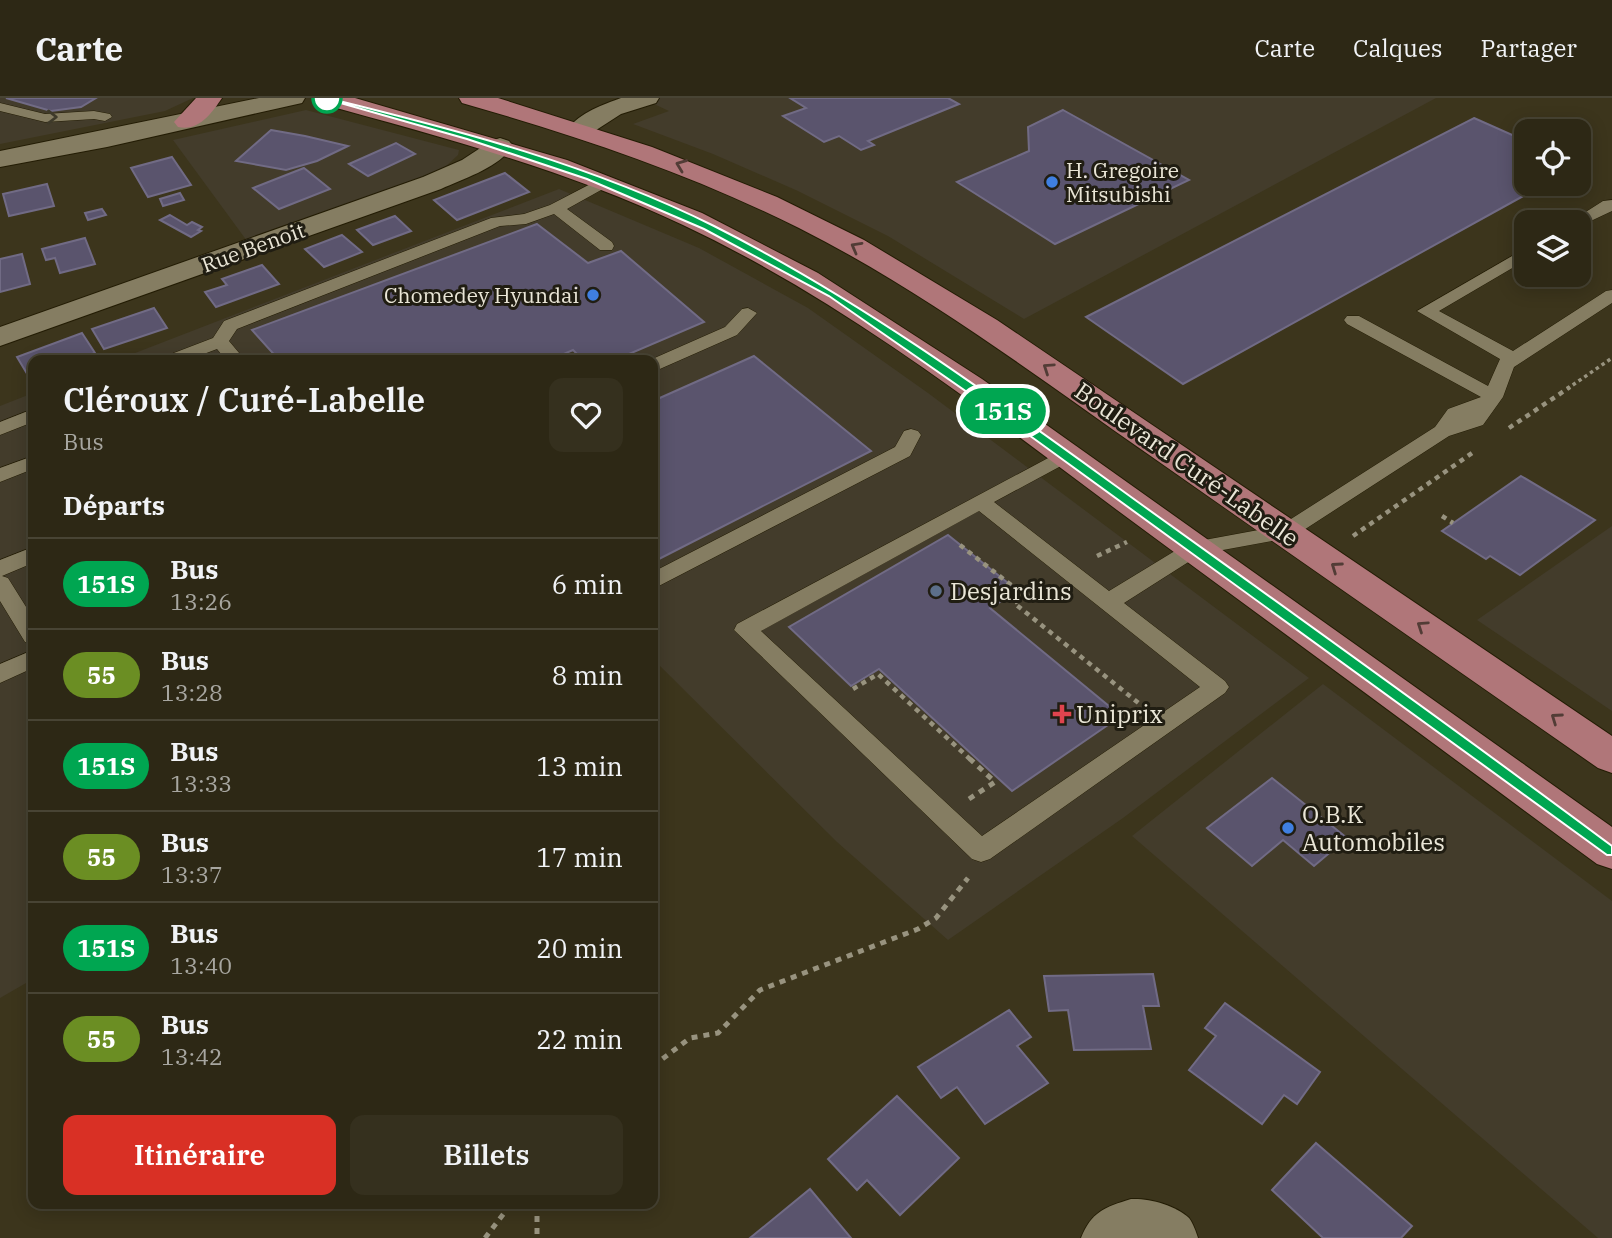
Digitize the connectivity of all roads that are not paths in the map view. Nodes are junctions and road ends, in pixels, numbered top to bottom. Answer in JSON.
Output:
{"nodes":[{"id":1,"x":210,"y":98,"type":"edge"},
{"id":2,"x":293,"y":98,"type":"edge"},
{"id":3,"x":327,"y":98,"type":"edge"},
{"id":4,"x":471,"y":98,"type":"edge"},
{"id":5,"x":646,"y":98,"type":"edge"},
{"id":6,"x":602,"y":104,"type":"edge"},
{"id":7,"x":0,"y":107,"type":"edge"},
{"id":8,"x":105,"y":117,"type":"dead end"},
{"id":9,"x":187,"y":122,"type":"junction"},
{"id":10,"x":581,"y":129,"type":"junction"},
{"id":11,"x":500,"y":146,"type":"junction"},
{"id":12,"x":0,"y":159,"type":"edge"},
{"id":13,"x":604,"y":182,"type":"junction"},
{"id":14,"x":1612,"y":206,"type":"edge"},
{"id":15,"x":556,"y":208,"type":"junction"},
{"id":16,"x":1591,"y":214,"type":"edge"},
{"id":17,"x":606,"y":246,"type":"dead end"},
{"id":18,"x":1514,"y":260,"type":"edge"},
{"id":19,"x":1612,"y":295,"type":"edge"},
{"id":20,"x":748,"y":313,"type":"dead end"},
{"id":21,"x":1353,"y":320,"type":"dead end"},
{"id":22,"x":0,"y":337,"type":"edge"},
{"id":23,"x":219,"y":342,"type":"junction"},
{"id":24,"x":185,"y":355,"type":"edge"},
{"id":25,"x":231,"y":355,"type":"edge"},
{"id":26,"x":1513,"y":359,"type":"junction"},
{"id":27,"x":658,"y":364,"type":"edge"},
{"id":28,"x":1491,"y":400,"type":"junction"},
{"id":29,"x":28,"y":417,"type":"edge"},
{"id":30,"x":0,"y":429,"type":"edge"},
{"id":31,"x":911,"y":435,"type":"dead end"},
{"id":32,"x":1065,"y":455,"type":"junction"},
{"id":33,"x":28,"y":464,"type":"edge"},
{"id":34,"x":0,"y":475,"type":"edge"},
{"id":35,"x":979,"y":501,"type":"junction"},
{"id":36,"x":1286,"y":532,"type":"junction"},
{"id":37,"x":1195,"y":548,"type":"junction"},
{"id":38,"x":28,"y":556,"type":"edge"},
{"id":39,"x":0,"y":569,"type":"edge"},
{"id":40,"x":658,"y":578,"type":"edge"},
{"id":41,"x":0,"y":583,"type":"edge"},
{"id":42,"x":1109,"y":602,"type":"junction"},
{"id":43,"x":28,"y":628,"type":"edge"},
{"id":44,"x":28,"y":660,"type":"edge"},
{"id":45,"x":0,"y":674,"type":"edge"},
{"id":46,"x":1612,"y":757,"type":"edge"},
{"id":47,"x":1612,"y":850,"type":"edge"},
{"id":48,"x":1107,"y":1238,"type":"edge"},
{"id":49,"x":1172,"y":1238,"type":"edge"}],
"edges":[{"from":1,"to":9,"type":"main road"},
{"from":2,"to":9,"type":"street"},
{"from":3,"to":11,"type":"main road"},
{"from":4,"to":10,"type":"main road","name":"Boulevard Curé-Labelle"},
{"from":5,"to":6,"type":"street"},
{"from":6,"to":10,"type":"street"},
{"from":7,"to":8,"type":"lane","one_way":true},
{"from":9,"to":12,"type":"street"},
{"from":36,"to":10,"type":"main road","name":"Boulevard Curé-Labelle","one_way":true},
{"from":11,"to":13,"type":"main road"},
{"from":11,"to":22,"type":"street","name":"Rue Benoit"},
{"from":13,"to":15,"type":"lane"},
{"from":13,"to":32,"type":"main road"},
{"from":14,"to":16,"type":"lane"},
{"from":15,"to":17,"type":"lane"},
{"from":15,"to":23,"type":"lane"},
{"from":18,"to":26,"type":"lane"},
{"from":19,"to":26,"type":"lane"},
{"from":20,"to":27,"type":"lane"},
{"from":21,"to":28,"type":"lane"},
{"from":23,"to":24,"type":"lane"},
{"from":23,"to":25,"type":"lane"},
{"from":26,"to":28,"type":"lane"},
{"from":28,"to":36,"type":"lane"},
{"from":29,"to":30,"type":"lane"},
{"from":31,"to":40,"type":"lane"},
{"from":32,"to":35,"type":"lane"},
{"from":32,"to":37,"type":"main road"},
{"from":33,"to":34,"type":"lane"},
{"from":35,"to":42,"type":"lane"},
{"from":35,"to":42,"type":"lane"},
{"from":36,"to":37,"type":"lane"},
{"from":46,"to":36,"type":"main road","name":"Boulevard Curé-Labelle","one_way":true},
{"from":37,"to":42,"type":"lane"},
{"from":37,"to":47,"type":"main road"},
{"from":38,"to":39,"type":"lane"},
{"from":41,"to":43,"type":"lane"},
{"from":44,"to":45,"type":"lane"},
{"from":48,"to":49,"type":"street"}]}
